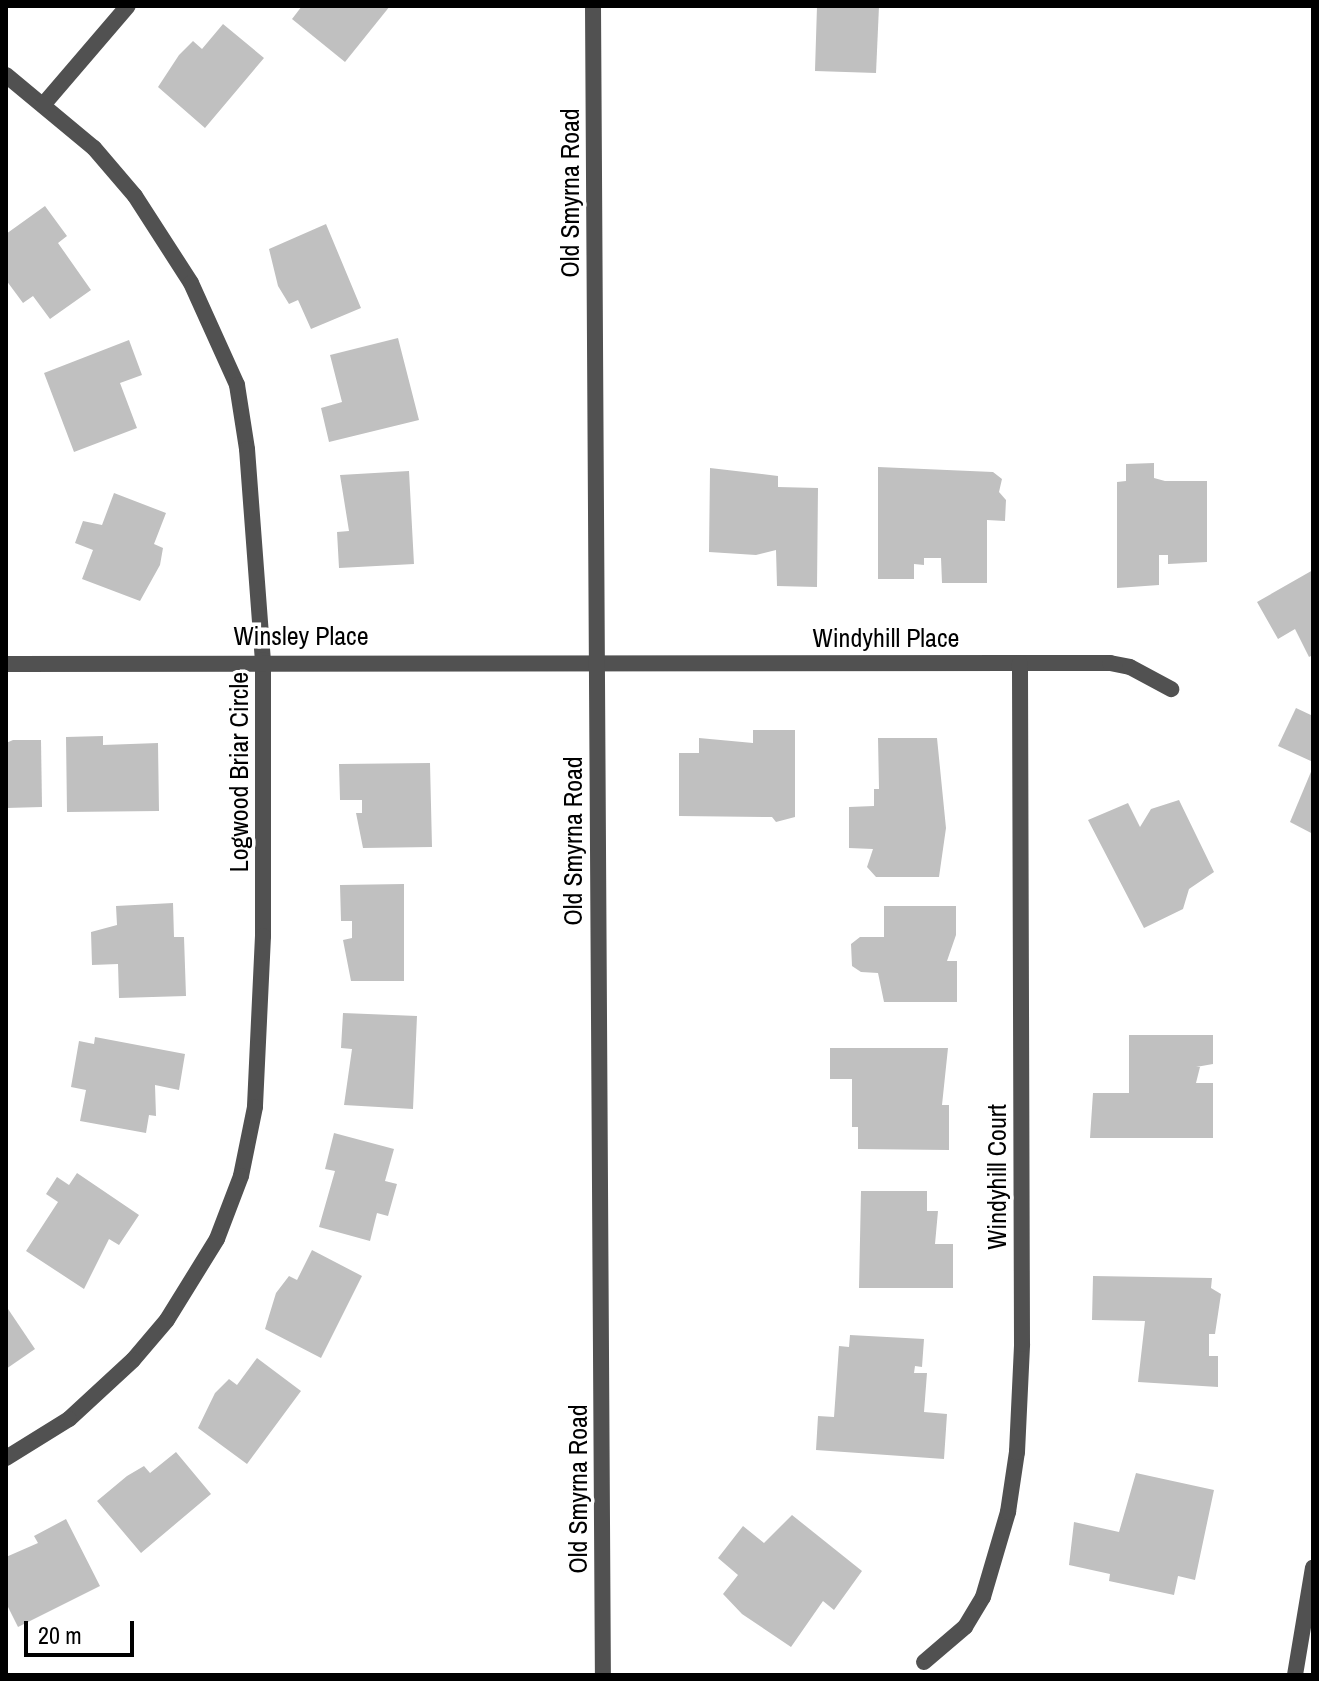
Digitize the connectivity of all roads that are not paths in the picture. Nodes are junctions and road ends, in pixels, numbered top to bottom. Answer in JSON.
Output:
{"nodes":[{"id":1,"x":128,"y":6,"type":"edge"},
{"id":2,"x":593,"y":6,"type":"edge"},
{"id":3,"x":6,"y":75,"type":"edge"},
{"id":4,"x":43,"y":105,"type":"junction"},
{"id":5,"x":263,"y":660,"type":"junction"},
{"id":6,"x":596,"y":660,"type":"junction"},
{"id":7,"x":1020,"y":663,"type":"junction"},
{"id":8,"x":6,"y":664,"type":"edge"},
{"id":9,"x":1171,"y":689,"type":"dead end"},
{"id":10,"x":6,"y":1458,"type":"edge"},
{"id":11,"x":1313,"y":1568,"type":"edge"},
{"id":12,"x":1311,"y":1596,"type":"edge"},
{"id":13,"x":924,"y":1662,"type":"dead end"},
{"id":14,"x":603,"y":1675,"type":"edge"},
{"id":15,"x":1295,"y":1675,"type":"edge"}],
"edges":[{"from":1,"to":4,"type":"street"},
{"from":2,"to":6,"type":"street","name":"Old Smyrna Road"},
{"from":3,"to":4,"type":"street","name":"Logwood Briar Circle"},
{"from":4,"to":5,"type":"street","name":"Logwood Briar Circle"},
{"from":5,"to":6,"type":"street","name":"Winsley Place"},
{"from":5,"to":8,"type":"street","name":"Winsley Place"},
{"from":5,"to":10,"type":"street","name":"Logwood Briar Circle"},
{"from":6,"to":7,"type":"street","name":"Windyhill Place"},
{"from":6,"to":14,"type":"street","name":"Old Smyrna Road"},
{"from":7,"to":9,"type":"street","name":"Windyhill Place"},
{"from":7,"to":13,"type":"street","name":"Windyhill Court"},
{"from":11,"to":12,"type":"street"},
{"from":12,"to":15,"type":"street"}]}
